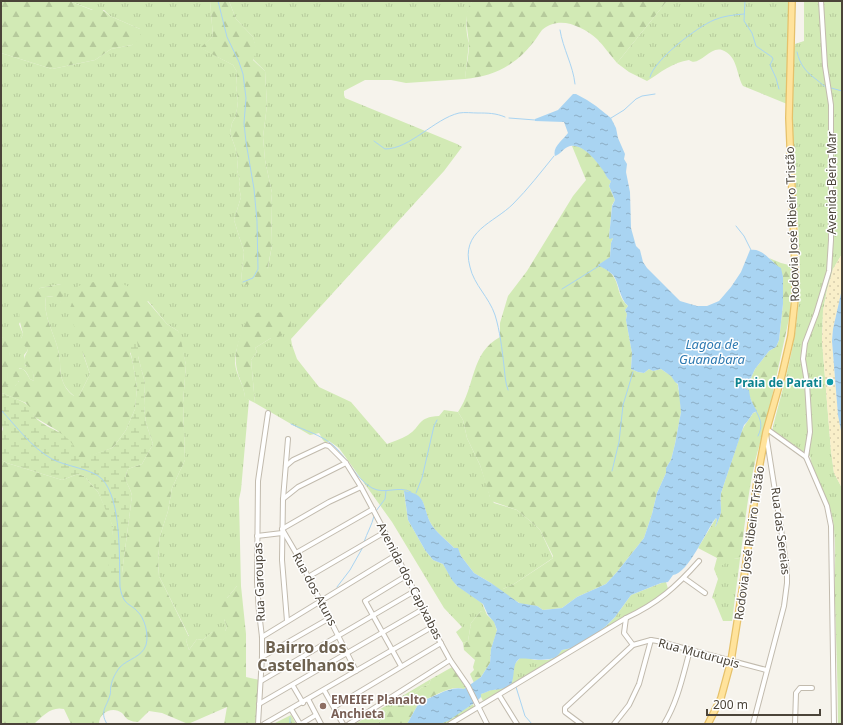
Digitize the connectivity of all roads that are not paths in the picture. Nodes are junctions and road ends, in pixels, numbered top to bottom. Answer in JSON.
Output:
{"nodes":[{"id":1,"x":792,"y":1,"type":"edge"},
{"id":2,"x":821,"y":1,"type":"edge"},
{"id":3,"x":268,"y":413,"type":"dead end"},
{"id":4,"x":766,"y":430,"type":"junction"},
{"id":5,"x":288,"y":439,"type":"dead end"},
{"id":6,"x":806,"y":457,"type":"junction"},
{"id":7,"x":346,"y":463,"type":"junction"},
{"id":8,"x":286,"y":466,"type":"junction"},
{"id":9,"x":361,"y":487,"type":"junction"},
{"id":10,"x":283,"y":499,"type":"junction"},
{"id":11,"x":373,"y":509,"type":"junction"},
{"id":12,"x":282,"y":531,"type":"junction"},
{"id":13,"x":385,"y":532,"type":"junction"},
{"id":14,"x":257,"y":536,"type":"junction"},
{"id":15,"x":296,"y":553,"type":"junction"},
{"id":16,"x":396,"y":555,"type":"junction"},
{"id":17,"x":699,"y":561,"type":"dead end"},
{"id":18,"x":406,"y":576,"type":"junction"},
{"id":19,"x":308,"y":577,"type":"junction"},
{"id":20,"x":684,"y":578,"type":"junction"},
{"id":21,"x":414,"y":592,"type":"junction"},
{"id":22,"x":704,"y":594,"type":"dead end"},
{"id":23,"x":321,"y":600,"type":"junction"},
{"id":24,"x":422,"y":609,"type":"junction"},
{"id":25,"x":372,"y":616,"type":"junction"},
{"id":26,"x":330,"y":618,"type":"junction"},
{"id":27,"x":626,"y":618,"type":"junction"},
{"id":28,"x":287,"y":621,"type":"junction"},
{"id":29,"x":432,"y":627,"type":"junction"},
{"id":30,"x":382,"y":633,"type":"junction"},
{"id":31,"x":339,"y":635,"type":"junction"},
{"id":32,"x":262,"y":637,"type":"junction"},
{"id":33,"x":651,"y":640,"type":"junction"},
{"id":34,"x":441,"y":643,"type":"junction"},
{"id":35,"x":633,"y":644,"type":"junction"},
{"id":36,"x":690,"y":650,"type":"junction"},
{"id":37,"x":392,"y":651,"type":"junction"},
{"id":38,"x":348,"y":654,"type":"junction"},
{"id":39,"x":262,"y":657,"type":"junction"},
{"id":40,"x":450,"y":660,"type":"junction"},
{"id":41,"x":731,"y":661,"type":"junction"},
{"id":42,"x":401,"y":666,"type":"junction"},
{"id":43,"x":766,"y":670,"type":"junction"},
{"id":44,"x":356,"y":671,"type":"junction"},
{"id":45,"x":261,"y":681,"type":"junction"},
{"id":46,"x":293,"y":686,"type":"junction"},
{"id":47,"x":812,"y":688,"type":"dead end"},
{"id":48,"x":324,"y":690,"type":"junction"},
{"id":49,"x":499,"y":695,"type":"junction"},
{"id":50,"x":308,"y":699,"type":"junction"},
{"id":51,"x":303,"y":703,"type":"junction"},
{"id":52,"x":259,"y":704,"type":"junction"},
{"id":53,"x":334,"y":706,"type":"junction"},
{"id":54,"x":480,"y":706,"type":"junction"},
{"id":55,"x":292,"y":709,"type":"junction"},
{"id":56,"x":316,"y":715,"type":"junction"},
{"id":57,"x":258,"y":724,"type":"edge"},
{"id":58,"x":264,"y":724,"type":"edge"},
{"id":59,"x":301,"y":724,"type":"edge"},
{"id":60,"x":320,"y":724,"type":"edge"},
{"id":61,"x":343,"y":724,"type":"edge"},
{"id":62,"x":349,"y":724,"type":"edge"},
{"id":63,"x":450,"y":724,"type":"edge"},
{"id":64,"x":487,"y":724,"type":"edge"},
{"id":65,"x":517,"y":724,"type":"edge"},
{"id":66,"x":581,"y":724,"type":"edge"},
{"id":67,"x":614,"y":724,"type":"edge"},
{"id":68,"x":664,"y":724,"type":"edge"},
{"id":69,"x":708,"y":724,"type":"edge"},
{"id":70,"x":753,"y":724,"type":"edge"},
{"id":71,"x":795,"y":724,"type":"edge"},
{"id":72,"x":834,"y":724,"type":"edge"}],
"edges":[{"from":1,"to":4,"type":"main road","name":"Rodovia José Ribeiro Tristão"},
{"from":2,"to":6,"type":"street","name":"Avenida Beira Mar"},
{"from":3,"to":14,"type":"street","name":"Rua Garoupas"},
{"from":4,"to":6,"type":"street"},
{"from":4,"to":41,"type":"main road","name":"Rodovia José Ribeiro Tristão"},
{"from":4,"to":43,"type":"street","name":"Rua das Sereias"},
{"from":5,"to":8,"type":"street"},
{"from":6,"to":72,"type":"street"},
{"from":7,"to":8,"type":"street","name":"Avenida dos Capixabas"},
{"from":7,"to":9,"type":"street","name":"Avenida dos Capixabas"},
{"from":7,"to":10,"type":"street"},
{"from":8,"to":10,"type":"street"},
{"from":9,"to":11,"type":"street","name":"Avenida dos Capixabas"},
{"from":9,"to":12,"type":"street"},
{"from":10,"to":12,"type":"street"},
{"from":11,"to":13,"type":"street","name":"Avenida dos Capixabas"},
{"from":11,"to":15,"type":"street"},
{"from":12,"to":14,"type":"street"},
{"from":12,"to":15,"type":"street","name":"Rua dos Atuns"},
{"from":12,"to":28,"type":"street"},
{"from":13,"to":16,"type":"street","name":"Avenida dos Capixabas"},
{"from":13,"to":19,"type":"street"},
{"from":14,"to":32,"type":"street","name":"Rua Garoupas"},
{"from":15,"to":19,"type":"street","name":"Rua dos Atuns"},
{"from":16,"to":18,"type":"street","name":"Avenida dos Capixabas"},
{"from":16,"to":23,"type":"street"},
{"from":17,"to":20,"type":"street"},
{"from":18,"to":21,"type":"street","name":"Avenida dos Capixabas"},
{"from":18,"to":25,"type":"street"},
{"from":19,"to":23,"type":"street","name":"Rua dos Atuns"},
{"from":20,"to":22,"type":"street"},
{"from":20,"to":27,"type":"street"},
{"from":21,"to":24,"type":"street","name":"Avenida dos Capixabas"},
{"from":21,"to":25,"type":"street"},
{"from":23,"to":26,"type":"street","name":"Rua dos Atuns"},
{"from":23,"to":28,"type":"street"},
{"from":24,"to":29,"type":"street","name":"Avenida dos Capixabas"},
{"from":24,"to":30,"type":"street"},
{"from":25,"to":30,"type":"street"},
{"from":25,"to":31,"type":"street"},
{"from":26,"to":31,"type":"street","name":"Rua dos Atuns"},
{"from":26,"to":39,"type":"street"},
{"from":27,"to":35,"type":"street"},
{"from":27,"to":49,"type":"street"},
{"from":28,"to":32,"type":"street"},
{"from":29,"to":34,"type":"street","name":"Avenida dos Capixabas"},
{"from":29,"to":37,"type":"street"},
{"from":30,"to":37,"type":"street"},
{"from":30,"to":38,"type":"street"},
{"from":31,"to":38,"type":"street","name":"Rua dos Atuns"},
{"from":31,"to":45,"type":"street"},
{"from":32,"to":39,"type":"street","name":"Rua Garoupas"},
{"from":33,"to":35,"type":"street","name":"Rua Muturupis"},
{"from":33,"to":36,"type":"street","name":"Rua Muturupis"},
{"from":33,"to":67,"type":"street"},
{"from":34,"to":40,"type":"street","name":"Avenida dos Capixabas"},
{"from":34,"to":42,"type":"street"},
{"from":35,"to":66,"type":"street"},
{"from":36,"to":41,"type":"street","name":"Rua Muturupis"},
{"from":36,"to":68,"type":"street"},
{"from":37,"to":42,"type":"street"},
{"from":37,"to":44,"type":"street"},
{"from":38,"to":44,"type":"street","name":"Rua dos Atuns"},
{"from":38,"to":46,"type":"street"},
{"from":39,"to":45,"type":"street","name":"Rua Garoupas"},
{"from":40,"to":54,"type":"street","name":"Avenida dos Capixabas"},
{"from":40,"to":62,"type":"street"},
{"from":41,"to":43,"type":"street","name":"Rua Muturupis"},
{"from":41,"to":69,"type":"main road","name":"Rodovia José Ribeiro Tristão"},
{"from":42,"to":53,"type":"street"},
{"from":43,"to":70,"type":"street","name":"Rua das Sereias"},
{"from":44,"to":48,"type":"street"},
{"from":45,"to":52,"type":"street","name":"Rua Garoupas"},
{"from":46,"to":51,"type":"street"},
{"from":46,"to":52,"type":"street"},
{"from":47,"to":71,"type":"street"},
{"from":48,"to":50,"type":"street"},
{"from":48,"to":53,"type":"street"},
{"from":49,"to":54,"type":"street"},
{"from":49,"to":65,"type":"street"},
{"from":50,"to":51,"type":"street"},
{"from":50,"to":56,"type":"street"},
{"from":51,"to":55,"type":"street"},
{"from":52,"to":57,"type":"street","name":"Rua Garoupas"},
{"from":53,"to":61,"type":"street"},
{"from":54,"to":63,"type":"street"},
{"from":54,"to":64,"type":"street","name":"Avenida dos Capixabas"},
{"from":55,"to":58,"type":"street"},
{"from":55,"to":59,"type":"street"},
{"from":56,"to":59,"type":"street"},
{"from":56,"to":60,"type":"street"}]}
